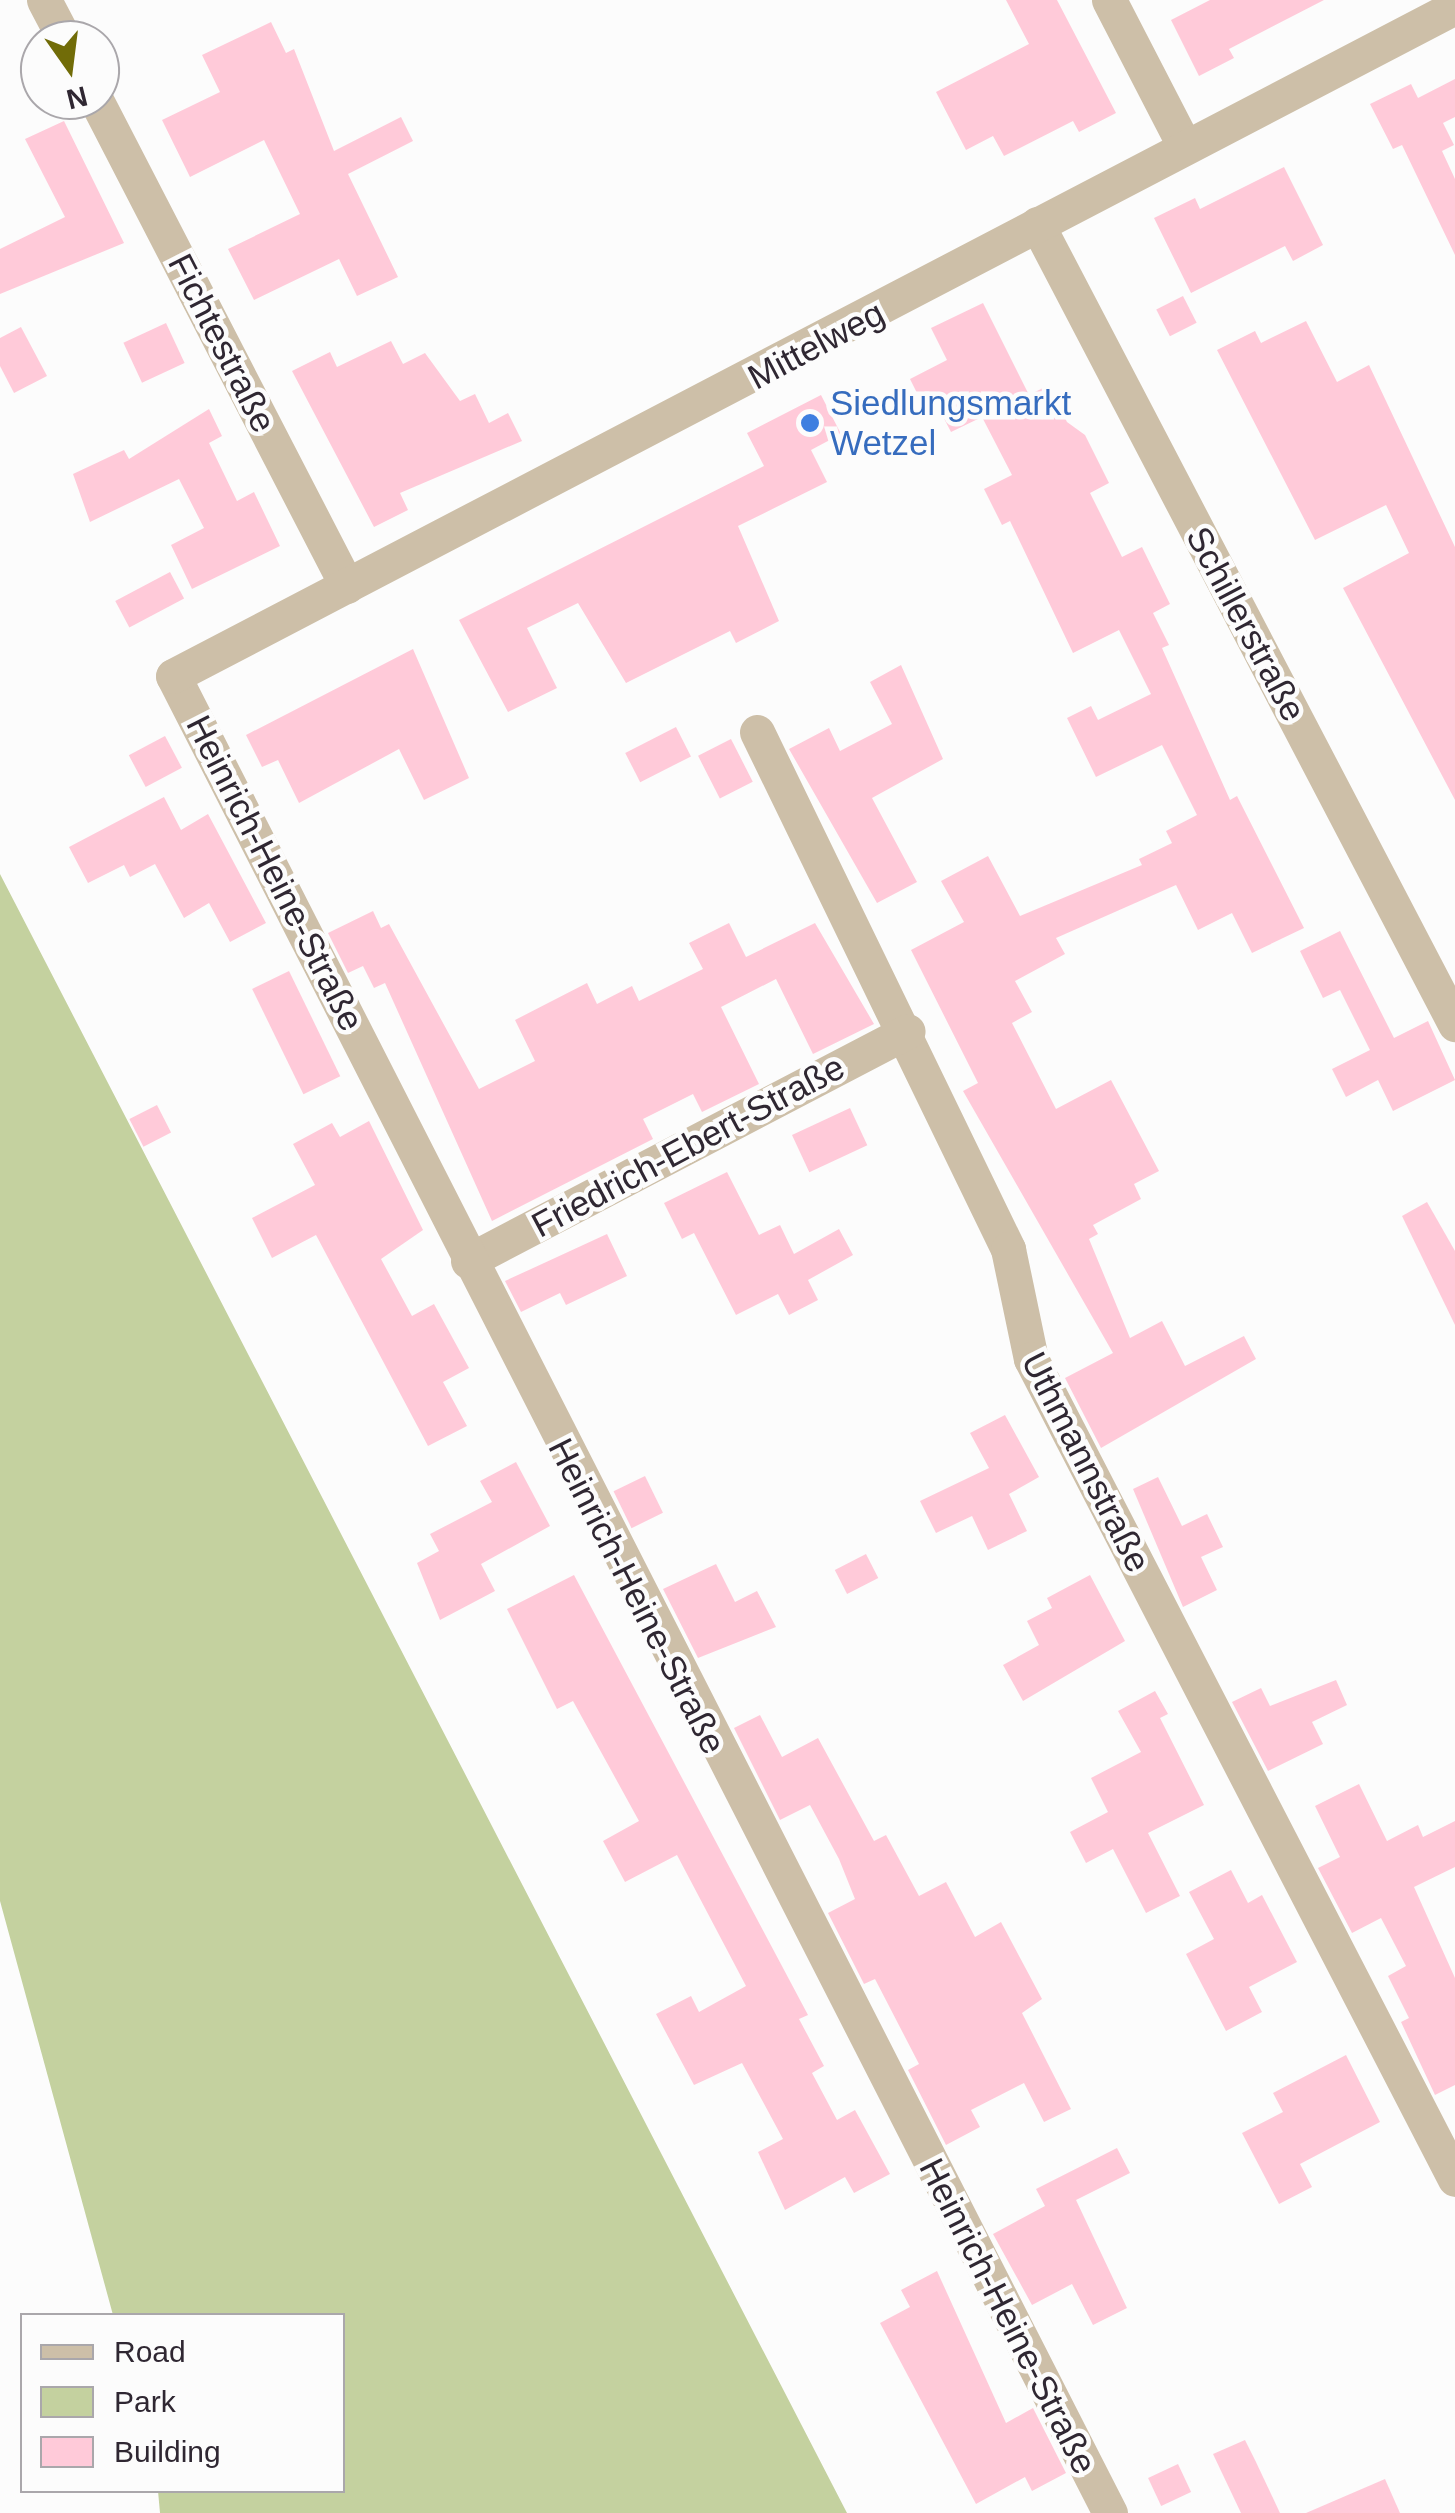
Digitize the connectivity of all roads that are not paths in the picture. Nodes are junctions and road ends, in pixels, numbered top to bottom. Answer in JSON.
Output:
{"nodes":[{"id":1,"x":1109,"y":0,"type":"edge"},
{"id":2,"x":1455,"y":7,"type":"edge"},
{"id":3,"x":106,"y":120,"type":"edge"},
{"id":4,"x":1184,"y":145,"type":"junction"},
{"id":5,"x":1038,"y":224,"type":"junction"},
{"id":6,"x":348,"y":586,"type":"junction"},
{"id":7,"x":173,"y":676,"type":"joint"},
{"id":8,"x":757,"y":732,"type":"dead end"},
{"id":9,"x":1455,"y":1024,"type":"edge"},
{"id":10,"x":908,"y":1031,"type":"junction"},
{"id":11,"x":468,"y":1261,"type":"junction"},
{"id":12,"x":1455,"y":2179,"type":"edge"},
{"id":13,"x":1110,"y":2513,"type":"edge"}],
"edges":[{"from":1,"to":4,"type":"street"},
{"from":2,"to":4,"type":"street","name":"Mittelweg"},
{"from":3,"to":6,"type":"street","name":"Fichtestraße"},
{"from":4,"to":5,"type":"street","name":"Mittelweg"},
{"from":5,"to":6,"type":"street","name":"Mittelweg"},
{"from":5,"to":9,"type":"street","name":"Schillerstraße"},
{"from":6,"to":7,"type":"street","name":"Mittelweg"},
{"from":7,"to":11,"type":"street","name":"Heinrich-Heine-Straße"},
{"from":8,"to":10,"type":"street","name":"Uthmannstraße"},
{"from":10,"to":11,"type":"street","name":"Friedrich-Ebert-Straße"},
{"from":10,"to":12,"type":"street","name":"Uthmannstraße"},
{"from":11,"to":13,"type":"street","name":"Heinrich-Heine-Straße"}]}
